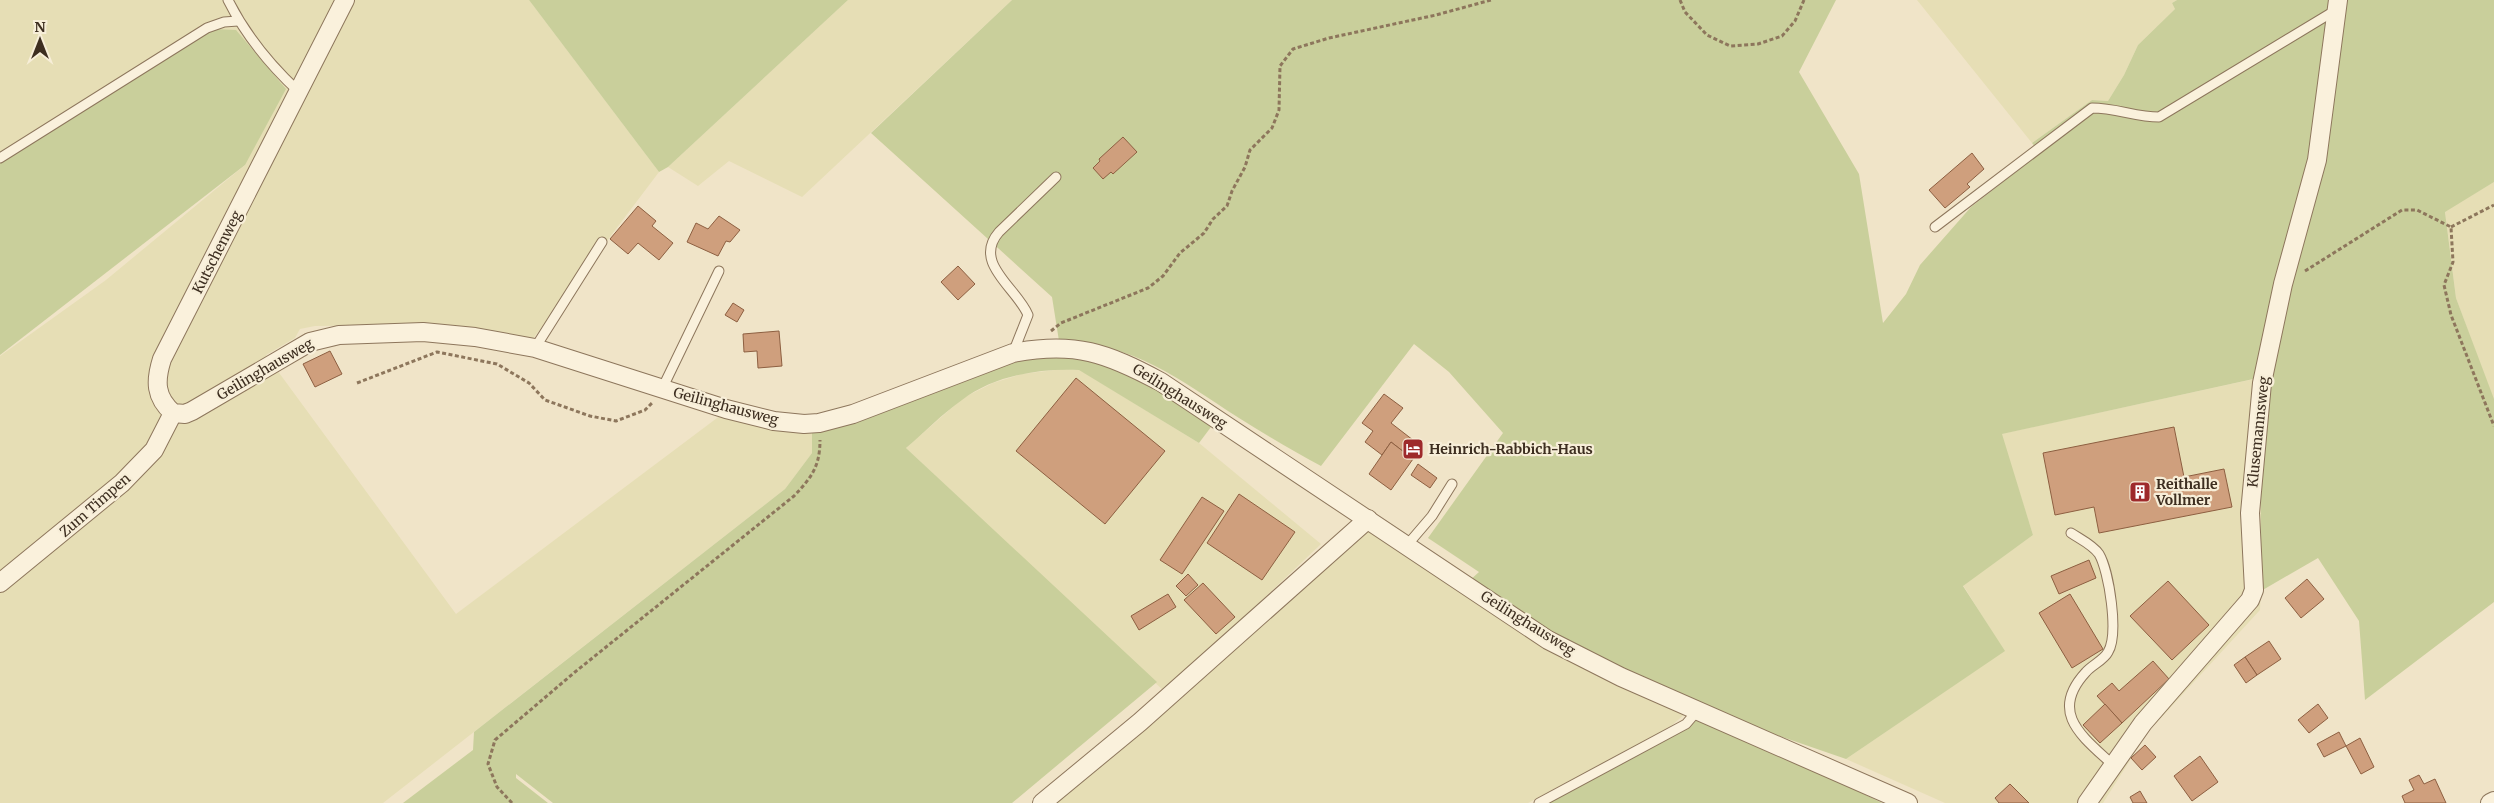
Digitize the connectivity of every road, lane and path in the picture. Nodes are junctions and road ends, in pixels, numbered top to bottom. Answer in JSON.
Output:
{"nodes":[{"id":1,"x":228,"y":0,"type":"edge"},
{"id":2,"x":345,"y":0,"type":"edge"},
{"id":3,"x":1491,"y":0,"type":"edge"},
{"id":4,"x":1680,"y":0,"type":"edge"},
{"id":5,"x":1804,"y":0,"type":"edge"},
{"id":6,"x":2337,"y":5,"type":"edge"},
{"id":7,"x":238,"y":21,"type":"junction"},
{"id":8,"x":298,"y":91,"type":"junction"},
{"id":9,"x":0,"y":158,"type":"edge"},
{"id":10,"x":1056,"y":177,"type":"dead end"},
{"id":11,"x":2494,"y":205,"type":"edge"},
{"id":12,"x":1935,"y":227,"type":"dead end"},
{"id":13,"x":2451,"y":227,"type":"junction"},
{"id":14,"x":602,"y":242,"type":"dead end"},
{"id":15,"x":719,"y":271,"type":"dead end"},
{"id":16,"x":2283,"y":284,"type":"junction"},
{"id":17,"x":535,"y":348,"type":"junction"},
{"id":18,"x":1022,"y":351,"type":"junction"},
{"id":19,"x":357,"y":383,"type":"dead end"},
{"id":20,"x":662,"y":389,"type":"junction"},
{"id":21,"x":173,"y":413,"type":"junction"},
{"id":22,"x":820,"y":423,"type":"junction"},
{"id":23,"x":2494,"y":426,"type":"edge"},
{"id":24,"x":1452,"y":484,"type":"dead end"},
{"id":25,"x":1368,"y":518,"type":"junction"},
{"id":26,"x":2071,"y":533,"type":"dead end"},
{"id":27,"x":1408,"y":544,"type":"junction"},
{"id":28,"x":0,"y":583,"type":"edge"},
{"id":29,"x":1698,"y":710,"type":"junction"},
{"id":30,"x":2114,"y":765,"type":"junction"},
{"id":31,"x":2494,"y":801,"type":"edge"},
{"id":32,"x":512,"y":803,"type":"edge"},
{"id":33,"x":1042,"y":803,"type":"edge"},
{"id":34,"x":1538,"y":803,"type":"edge"},
{"id":35,"x":1908,"y":803,"type":"edge"},
{"id":36,"x":2087,"y":803,"type":"edge"},
{"id":37,"x":2490,"y":803,"type":"edge"}],
"edges":[{"from":1,"to":7,"type":"lane"},
{"from":2,"to":8,"type":"street","name":"Kutschenweg"},
{"from":3,"to":18,"type":"path"},
{"from":4,"to":5,"type":"path"},
{"from":6,"to":12,"type":"lane","name":"Klusemannsweg"},
{"from":6,"to":16,"type":"street","name":"Klusemannsweg"},
{"from":7,"to":8,"type":"lane"},
{"from":7,"to":9,"type":"lane"},
{"from":8,"to":21,"type":"street","name":"Kutschenweg"},
{"from":10,"to":18,"type":"lane"},
{"from":11,"to":13,"type":"path"},
{"from":13,"to":16,"type":"path"},
{"from":13,"to":23,"type":"path"},
{"from":14,"to":17,"type":"lane"},
{"from":15,"to":20,"type":"lane"},
{"from":16,"to":30,"type":"street","name":"Klusemannsweg"},
{"from":17,"to":20,"type":"street","name":"Geilinghausweg"},
{"from":17,"to":21,"type":"street","name":"Geilinghausweg"},
{"from":18,"to":22,"type":"street","name":"Geilinghausweg"},
{"from":18,"to":25,"type":"street","name":"Geilinghausweg"},
{"from":19,"to":20,"type":"path"},
{"from":20,"to":22,"type":"street","name":"Geilinghausweg"},
{"from":21,"to":28,"type":"street","name":"Zum Timpen"},
{"from":22,"to":32,"type":"path"},
{"from":24,"to":27,"type":"lane"},
{"from":25,"to":27,"type":"street","name":"Geilinghausweg"},
{"from":25,"to":33,"type":"street"},
{"from":26,"to":30,"type":"lane"},
{"from":27,"to":29,"type":"street","name":"Geilinghausweg"},
{"from":29,"to":34,"type":"lane"},
{"from":29,"to":35,"type":"street","name":"Geilinghausweg"},
{"from":30,"to":36,"type":"street","name":"Klusemannsweg"},
{"from":31,"to":37,"type":"street"}]}
